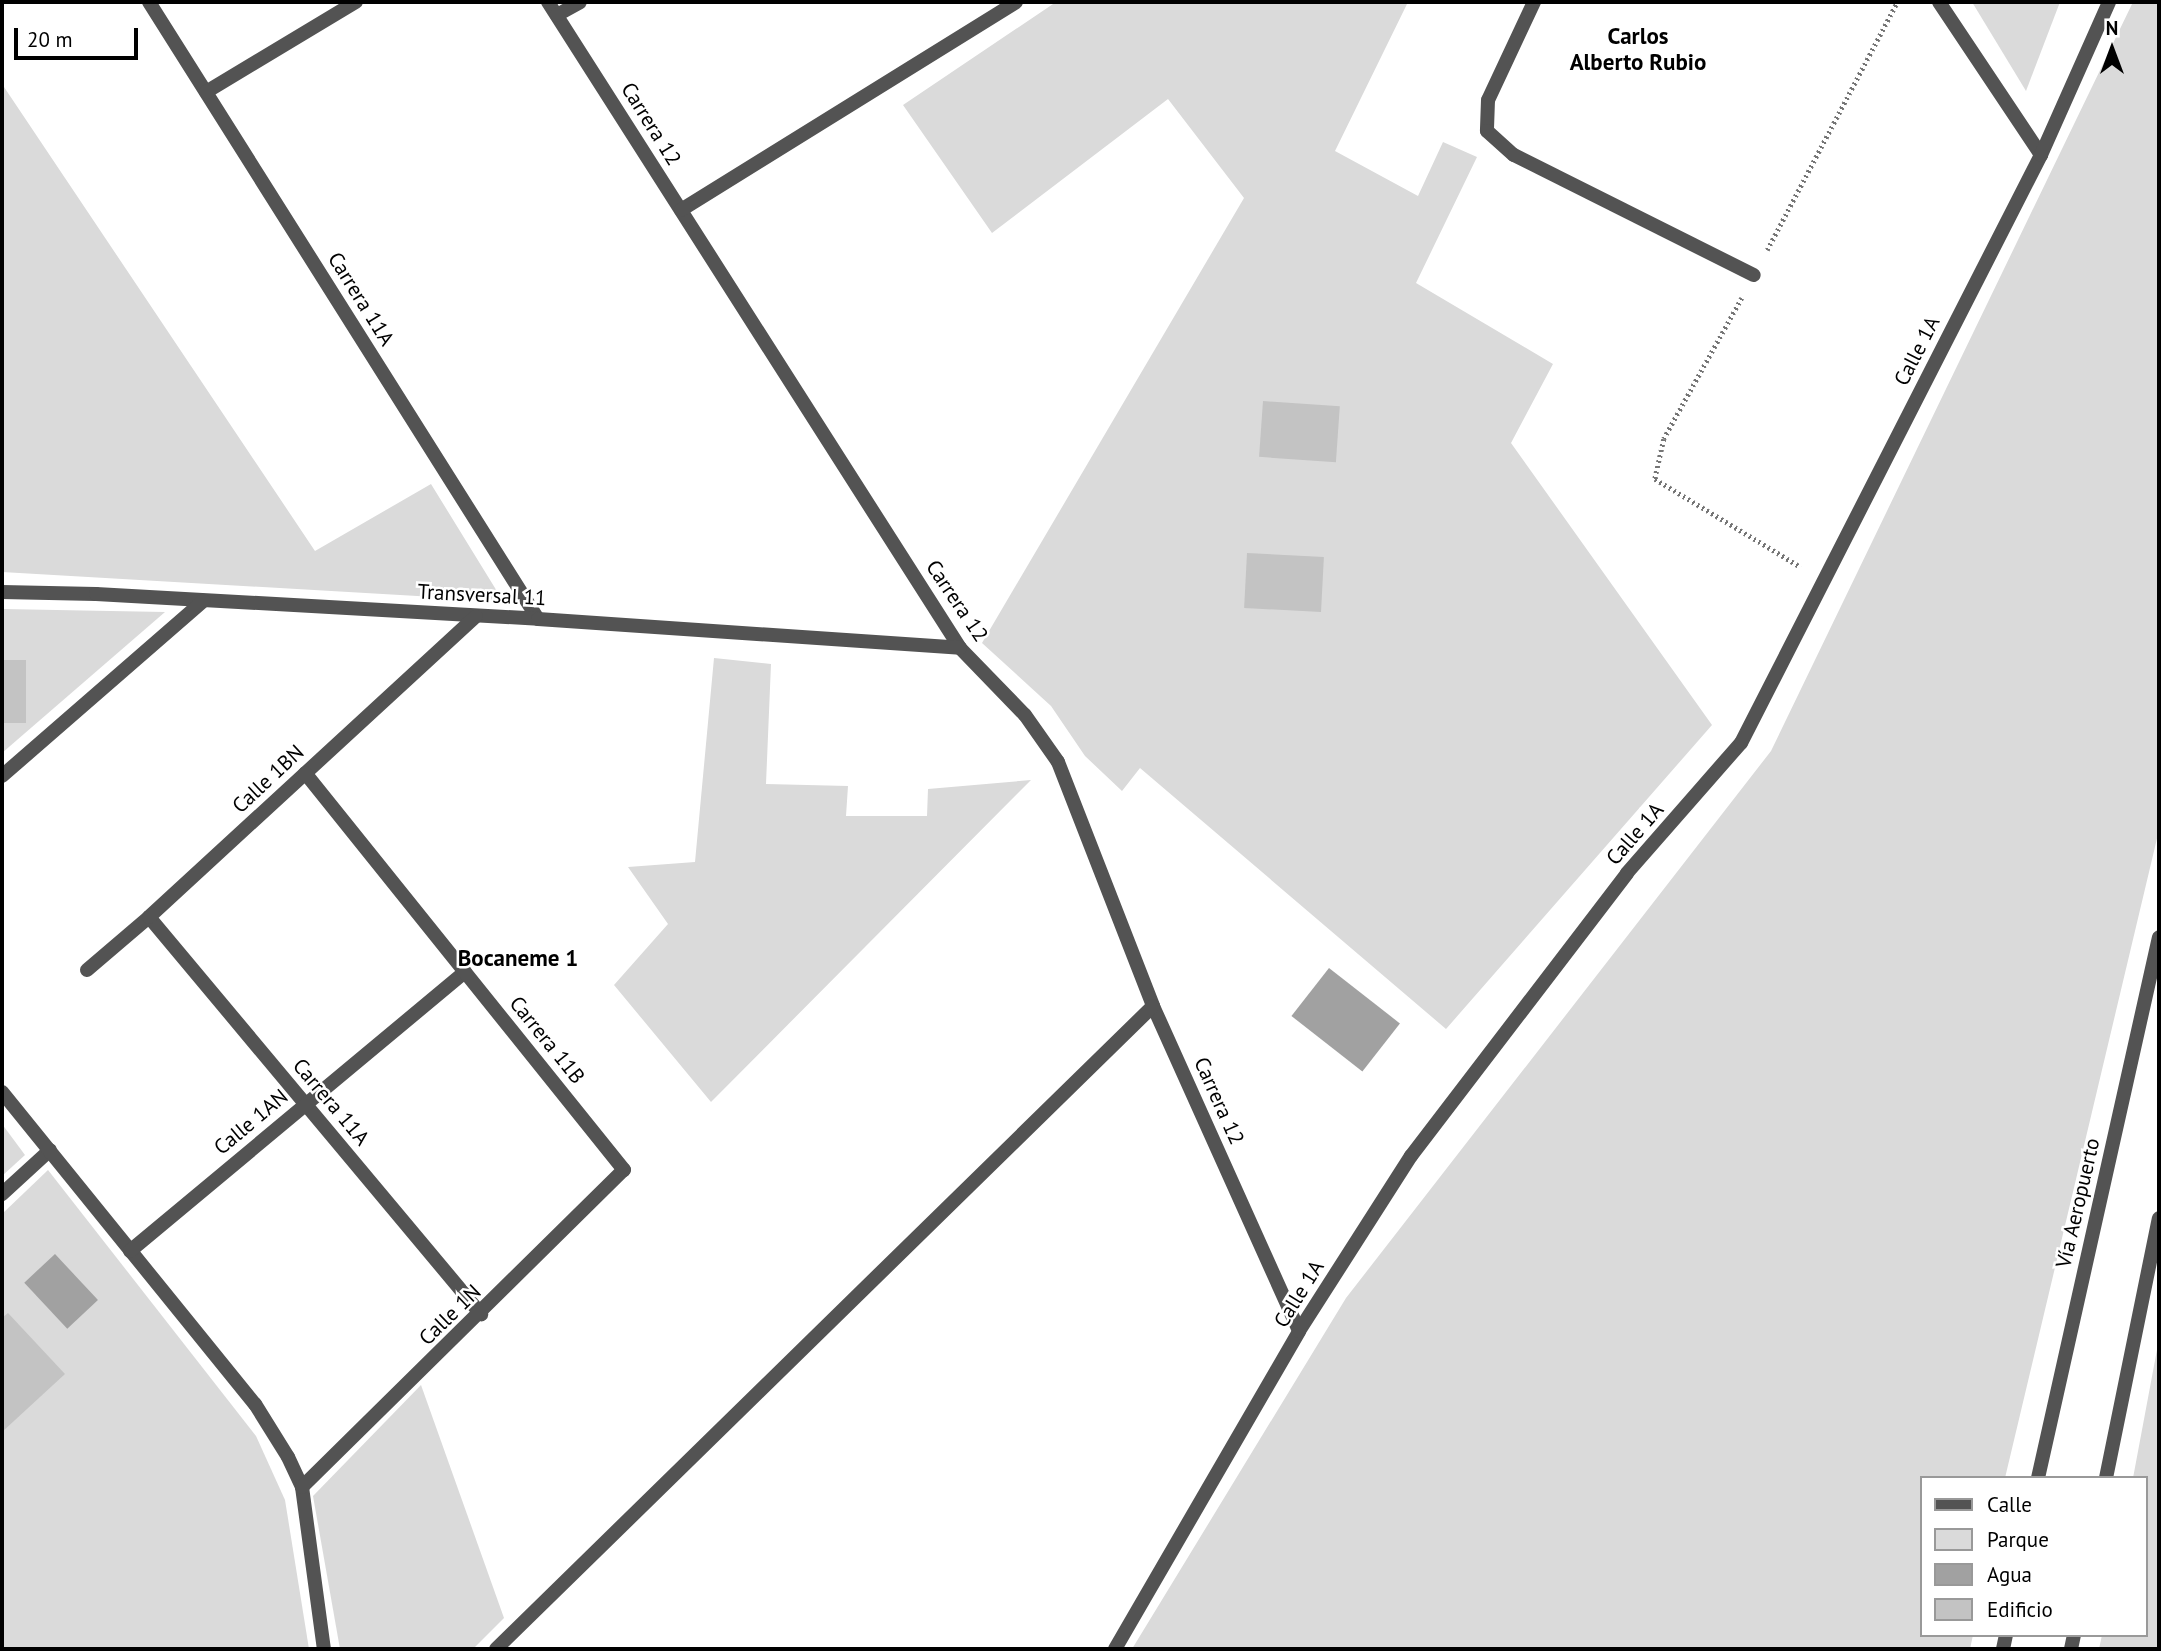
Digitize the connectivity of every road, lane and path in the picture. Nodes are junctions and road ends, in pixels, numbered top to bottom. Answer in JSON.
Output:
{"nodes":[{"id":1,"x":149,"y":2,"type":"edge"},
{"id":2,"x":356,"y":2,"type":"edge"},
{"id":3,"x":548,"y":2,"type":"edge"},
{"id":4,"x":580,"y":2,"type":"edge"},
{"id":5,"x":1016,"y":2,"type":"edge"},
{"id":6,"x":1534,"y":2,"type":"edge"},
{"id":7,"x":1897,"y":2,"type":"edge"},
{"id":8,"x":1939,"y":2,"type":"edge"},
{"id":9,"x":2109,"y":2,"type":"edge"},
{"id":10,"x":557,"y":15,"type":"junction"},
{"id":11,"x":206,"y":92,"type":"junction"},
{"id":12,"x":2041,"y":155,"type":"junction"},
{"id":13,"x":681,"y":210,"type":"junction"},
{"id":14,"x":1754,"y":275,"type":"junction"},
{"id":15,"x":1823,"y":580,"type":"junction"},
{"id":16,"x":2,"y":592,"type":"edge"},
{"id":17,"x":203,"y":601,"type":"junction"},
{"id":18,"x":476,"y":616,"type":"junction"},
{"id":19,"x":538,"y":619,"type":"junction"},
{"id":20,"x":960,"y":648,"type":"junction"},
{"id":21,"x":305,"y":774,"type":"junction"},
{"id":22,"x":2,"y":776,"type":"edge"},
{"id":23,"x":149,"y":917,"type":"junction"},
{"id":24,"x":2159,"y":937,"type":"edge"},
{"id":25,"x":87,"y":970,"type":"dead end"},
{"id":26,"x":465,"y":972,"type":"junction"},
{"id":27,"x":1153,"y":1006,"type":"junction"},
{"id":28,"x":2,"y":1092,"type":"edge"},
{"id":29,"x":304,"y":1104,"type":"junction"},
{"id":30,"x":50,"y":1150,"type":"junction"},
{"id":31,"x":624,"y":1170,"type":"joint"},
{"id":32,"x":2,"y":1194,"type":"edge"},
{"id":33,"x":2159,"y":1218,"type":"edge"},
{"id":34,"x":130,"y":1251,"type":"junction"},
{"id":35,"x":481,"y":1314,"type":"junction"},
{"id":36,"x":1299,"y":1331,"type":"junction"},
{"id":37,"x":2038,"y":1476,"type":"edge"},
{"id":38,"x":2106,"y":1476,"type":"edge"},
{"id":39,"x":303,"y":1488,"type":"junction"},
{"id":40,"x":324,"y":1649,"type":"edge"},
{"id":41,"x":496,"y":1649,"type":"edge"},
{"id":42,"x":1115,"y":1649,"type":"edge"}],
"edges":[{"from":1,"to":11,"type":"street","name":"Carrera 11A"},
{"from":2,"to":11,"type":"street"},
{"from":3,"to":10,"type":"street","name":"Carrera 12"},
{"from":4,"to":10,"type":"street"},
{"from":5,"to":13,"type":"street"},
{"from":6,"to":14,"type":"street"},
{"from":7,"to":14,"type":"path"},
{"from":8,"to":12,"type":"street"},
{"from":9,"to":12,"type":"street","name":"Calle 1A"},
{"from":10,"to":13,"type":"street","name":"Carrera 12"},
{"from":11,"to":19,"type":"street","name":"Carrera 11A"},
{"from":12,"to":15,"type":"street","name":"Calle 1A"},
{"from":13,"to":20,"type":"street","name":"Carrera 12"},
{"from":14,"to":15,"type":"path"},
{"from":15,"to":36,"type":"street","name":"Calle 1A"},
{"from":16,"to":17,"type":"street","name":"Transversal 11"},
{"from":17,"to":18,"type":"street","name":"Transversal 11"},
{"from":17,"to":22,"type":"street"},
{"from":18,"to":19,"type":"street","name":"Transversal 11"},
{"from":18,"to":21,"type":"street","name":"Calle 1BN"},
{"from":19,"to":20,"type":"street","name":"Transversal 11"},
{"from":20,"to":27,"type":"street","name":"Carrera 12"},
{"from":21,"to":23,"type":"street","name":"Calle 1BN"},
{"from":21,"to":26,"type":"street","name":"Carrera 11B"},
{"from":23,"to":25,"type":"street","name":"Calle 1BN"},
{"from":23,"to":29,"type":"street","name":"Carrera 11A"},
{"from":24,"to":37,"type":"street","name":"Vía Aeropuerto"},
{"from":26,"to":29,"type":"street","name":"Calle 1AN"},
{"from":26,"to":31,"type":"street","name":"Carrera 11B"},
{"from":27,"to":36,"type":"street","name":"Carrera 12"},
{"from":27,"to":41,"type":"street"},
{"from":28,"to":30,"type":"street"},
{"from":29,"to":34,"type":"street","name":"Calle 1AN"},
{"from":29,"to":35,"type":"street","name":"Carrera 11A"},
{"from":30,"to":32,"type":"street"},
{"from":30,"to":34,"type":"street"},
{"from":31,"to":35,"type":"street","name":"Calle 1N"},
{"from":33,"to":38,"type":"street"},
{"from":34,"to":39,"type":"street"},
{"from":35,"to":39,"type":"street","name":"Calle 1N"},
{"from":36,"to":42,"type":"street","name":"Calle 1A"},
{"from":39,"to":40,"type":"street"}]}
